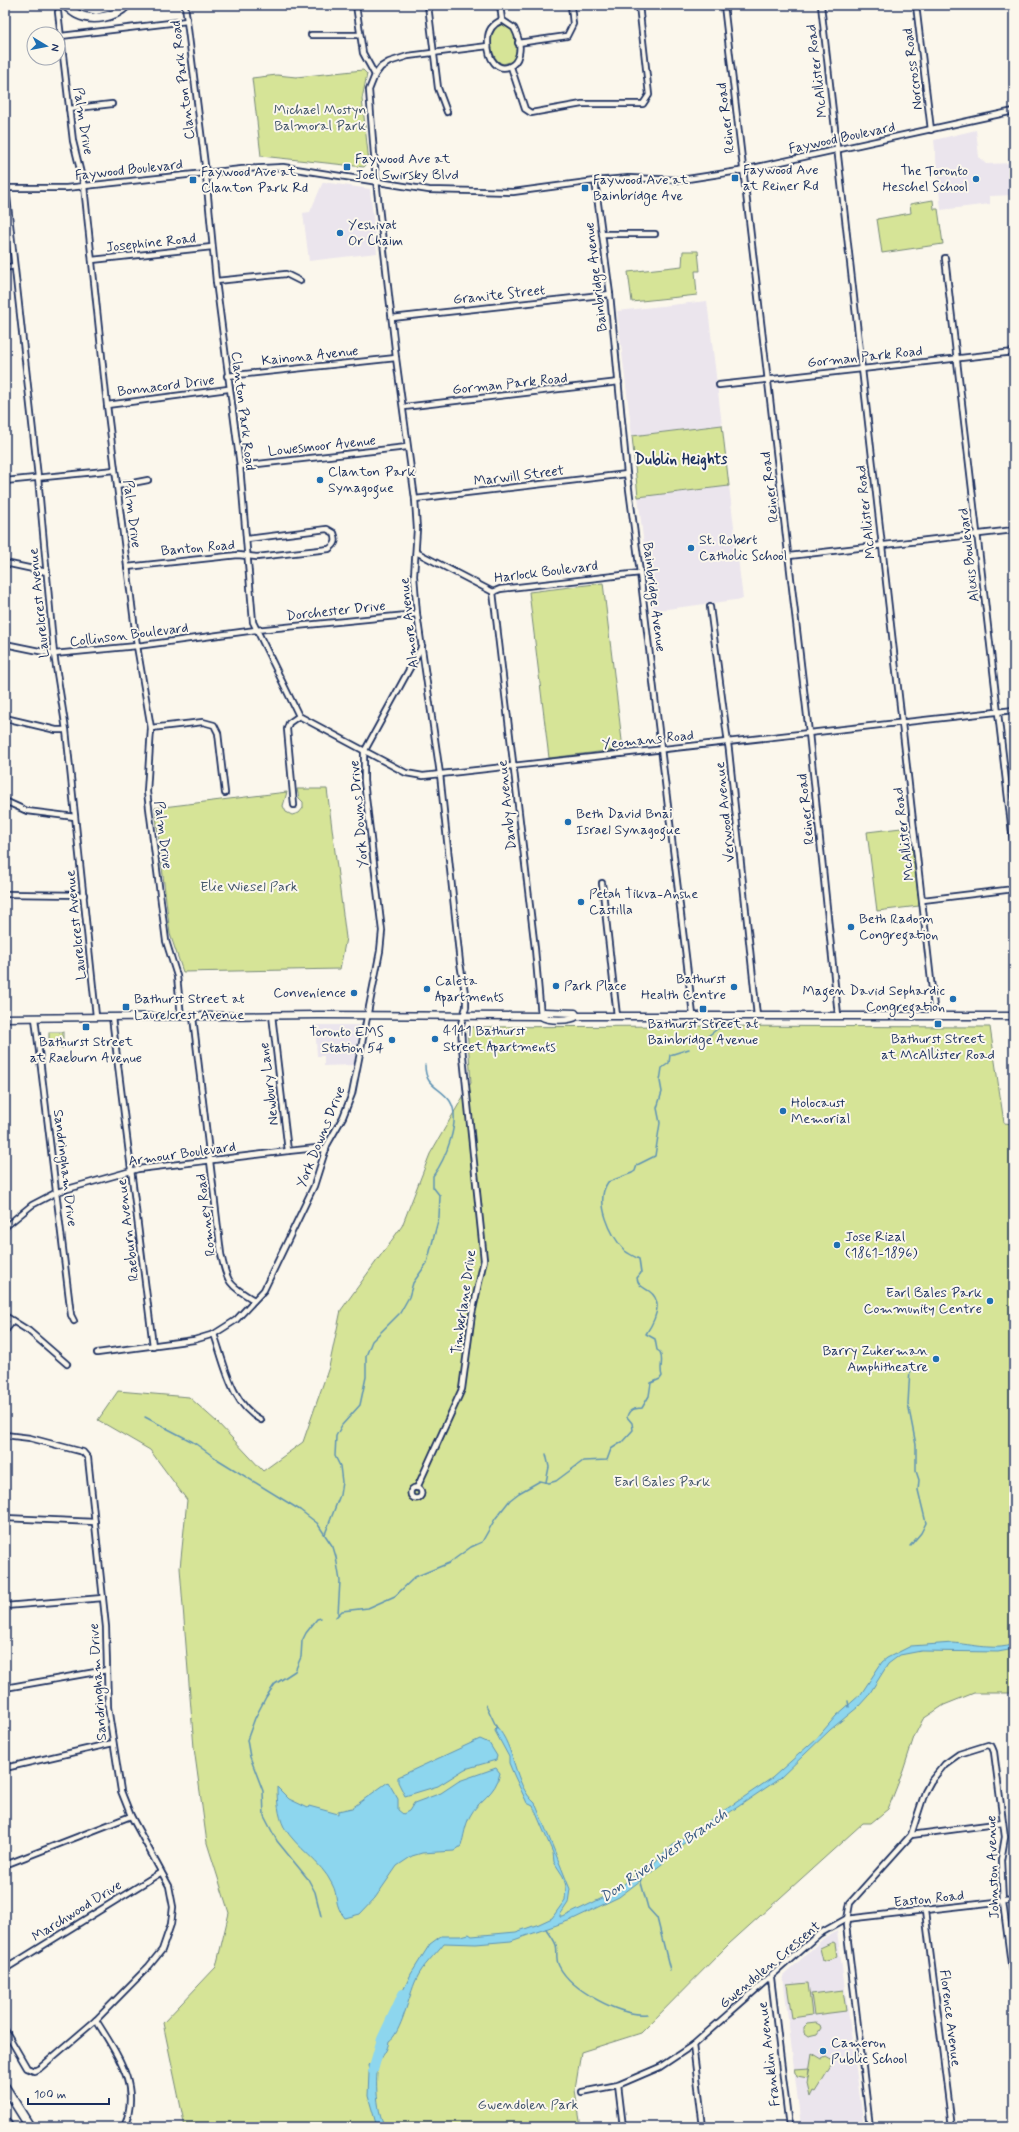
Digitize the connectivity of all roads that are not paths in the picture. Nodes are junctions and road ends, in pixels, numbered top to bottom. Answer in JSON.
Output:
{"nodes":[{"id":1,"x":65,"y":5,"type":"edge"},
{"id":2,"x":79,"y":5,"type":"edge"},
{"id":3,"x":114,"y":5,"type":"edge"},
{"id":4,"x":127,"y":5,"type":"edge"},
{"id":5,"x":185,"y":5,"type":"edge"},
{"id":6,"x":356,"y":5,"type":"edge"},
{"id":7,"x":428,"y":5,"type":"edge"},
{"id":8,"x":500,"y":5,"type":"edge"},
{"id":9,"x":571,"y":5,"type":"edge"},
{"id":10,"x":638,"y":5,"type":"edge"},
{"id":11,"x":724,"y":5,"type":"edge"},
{"id":12,"x":821,"y":5,"type":"edge"},
{"id":13,"x":916,"y":5,"type":"edge"},
{"id":14,"x":58,"y":12,"type":"dead end"},
{"id":15,"x":502,"y":20,"type":"junction"},
{"id":16,"x":187,"y":21,"type":"junction"},
{"id":17,"x":60,"y":26,"type":"edge"},
{"id":18,"x":66,"y":35,"type":"edge"},
{"id":19,"x":311,"y":35,"type":"dead end"},
{"id":20,"x":360,"y":35,"type":"junction"},
{"id":21,"x":518,"y":43,"type":"junction"},
{"id":22,"x":488,"y":46,"type":"junction"},
{"id":23,"x":434,"y":53,"type":"junction"},
{"id":24,"x":64,"y":66,"type":"edge"},
{"id":25,"x":511,"y":67,"type":"junction"},
{"id":26,"x":375,"y":75,"type":"junction"},
{"id":27,"x":112,"y":104,"type":"dead end"},
{"id":28,"x":69,"y":109,"type":"junction"},
{"id":29,"x":1014,"y":111,"type":"edge"},
{"id":30,"x":447,"y":112,"type":"dead end"},
{"id":31,"x":931,"y":130,"type":"junction"},
{"id":32,"x":838,"y":150,"type":"junction"},
{"id":33,"x":744,"y":170,"type":"junction"},
{"id":34,"x":205,"y":173,"type":"junction"},
{"id":35,"x":376,"y":180,"type":"junction"},
{"id":36,"x":595,"y":180,"type":"junction"},
{"id":37,"x":84,"y":186,"type":"junction"},
{"id":38,"x":6,"y":188,"type":"edge"},
{"id":39,"x":602,"y":234,"type":"junction"},
{"id":40,"x":655,"y":234,"type":"dead end"},
{"id":41,"x":212,"y":247,"type":"junction"},
{"id":42,"x":945,"y":258,"type":"dead end"},
{"id":43,"x":92,"y":260,"type":"junction"},
{"id":44,"x":14,"y":266,"type":"junction"},
{"id":45,"x":5,"y":268,"type":"edge"},
{"id":46,"x":216,"y":281,"type":"junction"},
{"id":47,"x":300,"y":281,"type":"dead end"},
{"id":48,"x":610,"y":294,"type":"junction"},
{"id":49,"x":392,"y":318,"type":"junction"},
{"id":50,"x":1014,"y":352,"type":"edge"},
{"id":51,"x":396,"y":358,"type":"junction"},
{"id":52,"x":958,"y":358,"type":"junction"},
{"id":53,"x":861,"y":368,"type":"junction"},
{"id":54,"x":227,"y":376,"type":"junction"},
{"id":55,"x":769,"y":379,"type":"junction"},
{"id":56,"x":619,"y":382,"type":"junction"},
{"id":57,"x":719,"y":385,"type":"dead end"},
{"id":58,"x":228,"y":389,"type":"junction"},
{"id":59,"x":107,"y":405,"type":"junction"},
{"id":60,"x":404,"y":406,"type":"junction"},
{"id":61,"x":407,"y":447,"type":"junction"},
{"id":62,"x":240,"y":466,"type":"junction"},
{"id":63,"x":115,"y":470,"type":"junction"},
{"id":64,"x":627,"y":474,"type":"junction"},
{"id":65,"x":38,"y":477,"type":"junction"},
{"id":66,"x":148,"y":480,"type":"dead end"},
{"id":67,"x":5,"y":481,"type":"edge"},
{"id":68,"x":117,"y":486,"type":"junction"},
{"id":69,"x":415,"y":499,"type":"junction"},
{"id":70,"x":1014,"y":530,"type":"edge"},
{"id":71,"x":978,"y":534,"type":"junction"},
{"id":72,"x":246,"y":539,"type":"junction"},
{"id":73,"x":881,"y":546,"type":"junction"},
{"id":74,"x":416,"y":552,"type":"junction"},
{"id":75,"x":248,"y":555,"type":"junction"},
{"id":76,"x":789,"y":556,"type":"junction"},
{"id":77,"x":5,"y":564,"type":"edge"},
{"id":78,"x":127,"y":566,"type":"junction"},
{"id":79,"x":47,"y":572,"type":"junction"},
{"id":80,"x":640,"y":573,"type":"junction"},
{"id":81,"x":494,"y":592,"type":"junction"},
{"id":82,"x":710,"y":607,"type":"dead end"},
{"id":83,"x":417,"y":614,"type":"junction"},
{"id":84,"x":256,"y":630,"type":"junction"},
{"id":85,"x":5,"y":644,"type":"edge"},
{"id":86,"x":136,"y":646,"type":"junction"},
{"id":87,"x":422,"y":646,"type":"junction"},
{"id":88,"x":54,"y":654,"type":"junction"},
{"id":89,"x":1014,"y":710,"type":"edge"},
{"id":90,"x":999,"y":711,"type":"junction"},
{"id":91,"x":299,"y":716,"type":"junction"},
{"id":92,"x":5,"y":718,"type":"edge"},
{"id":93,"x":902,"y":722,"type":"junction"},
{"id":94,"x":151,"y":728,"type":"junction"},
{"id":95,"x":66,"y":730,"type":"junction"},
{"id":96,"x":809,"y":732,"type":"junction"},
{"id":97,"x":728,"y":742,"type":"junction"},
{"id":98,"x":662,"y":749,"type":"junction"},
{"id":99,"x":364,"y":752,"type":"junction"},
{"id":100,"x":514,"y":766,"type":"junction"},
{"id":101,"x":440,"y":774,"type":"junction"},
{"id":102,"x":225,"y":793,"type":"dead end"},
{"id":103,"x":5,"y":801,"type":"edge"},
{"id":104,"x":294,"y":805,"type":"dead end"},
{"id":105,"x":75,"y":817,"type":"junction"},
{"id":106,"x":1014,"y":850,"type":"edge"},
{"id":107,"x":602,"y":883,"type":"dead end"},
{"id":108,"x":1014,"y":889,"type":"edge"},
{"id":109,"x":5,"y":894,"type":"edge"},
{"id":110,"x":84,"y":895,"type":"junction"},
{"id":111,"x":923,"y":900,"type":"junction"},
{"id":112,"x":272,"y":1015,"type":"junction"},
{"id":113,"x":463,"y":1015,"type":"junction"},
{"id":114,"x":693,"y":1015,"type":"junction"},
{"id":115,"x":838,"y":1015,"type":"junction"},
{"id":116,"x":96,"y":1016,"type":"junction"},
{"id":117,"x":368,"y":1016,"type":"junction"},
{"id":118,"x":541,"y":1016,"type":"junction"},
{"id":119,"x":617,"y":1016,"type":"junction"},
{"id":120,"x":757,"y":1016,"type":"junction"},
{"id":121,"x":935,"y":1016,"type":"junction"},
{"id":122,"x":1014,"y":1016,"type":"edge"},
{"id":123,"x":112,"y":1017,"type":"junction"},
{"id":124,"x":181,"y":1017,"type":"junction"},
{"id":125,"x":193,"y":1017,"type":"junction"},
{"id":126,"x":5,"y":1018,"type":"edge"},
{"id":127,"x":35,"y":1018,"type":"junction"},
{"id":128,"x":326,"y":1150,"type":"junction"},
{"id":129,"x":288,"y":1151,"type":"junction"},
{"id":130,"x":211,"y":1160,"type":"junction"},
{"id":131,"x":132,"y":1171,"type":"junction"},
{"id":132,"x":58,"y":1192,"type":"junction"},
{"id":133,"x":5,"y":1227,"type":"edge"},
{"id":134,"x":254,"y":1300,"type":"junction"},
{"id":135,"x":5,"y":1316,"type":"edge"},
{"id":136,"x":13,"y":1321,"type":"junction"},
{"id":137,"x":74,"y":1321,"type":"dead end"},
{"id":138,"x":5,"y":1330,"type":"edge"},
{"id":139,"x":214,"y":1334,"type":"junction"},
{"id":140,"x":153,"y":1346,"type":"junction"},
{"id":141,"x":97,"y":1353,"type":"dead end"},
{"id":142,"x":67,"y":1364,"type":"dead end"},
{"id":143,"x":261,"y":1420,"type":"dead end"},
{"id":144,"x":5,"y":1435,"type":"edge"},
{"id":145,"x":417,"y":1488,"type":"dead end"},
{"id":146,"x":5,"y":1518,"type":"edge"},
{"id":147,"x":95,"y":1522,"type":"junction"},
{"id":148,"x":103,"y":1598,"type":"junction"},
{"id":149,"x":5,"y":1606,"type":"edge"},
{"id":150,"x":107,"y":1670,"type":"junction"},
{"id":151,"x":5,"y":1688,"type":"edge"},
{"id":152,"x":113,"y":1744,"type":"junction"},
{"id":153,"x":5,"y":1768,"type":"edge"},
{"id":154,"x":131,"y":1816,"type":"junction"},
{"id":155,"x":1003,"y":1823,"type":"junction"},
{"id":156,"x":911,"y":1835,"type":"junction"},
{"id":157,"x":5,"y":1866,"type":"edge"},
{"id":158,"x":160,"y":1872,"type":"junction"},
{"id":159,"x":1014,"y":1900,"type":"edge"},
{"id":160,"x":1003,"y":1902,"type":"junction"},
{"id":161,"x":925,"y":1911,"type":"junction"},
{"id":162,"x":846,"y":1919,"type":"junction"},
{"id":163,"x":5,"y":1969,"type":"edge"},
{"id":164,"x":771,"y":1978,"type":"junction"},
{"id":165,"x":1014,"y":1987,"type":"edge"},
{"id":166,"x":96,"y":2020,"type":"junction"},
{"id":167,"x":5,"y":2030,"type":"edge"},
{"id":168,"x":693,"y":2045,"type":"junction"},
{"id":169,"x":618,"y":2085,"type":"junction"},
{"id":170,"x":5,"y":2087,"type":"edge"},
{"id":171,"x":582,"y":2092,"type":"dead end"},
{"id":172,"x":5,"y":2121,"type":"edge"},
{"id":173,"x":1014,"y":2126,"type":"edge"},
{"id":174,"x":9,"y":2127,"type":"edge"},
{"id":175,"x":30,"y":2127,"type":"edge"},
{"id":176,"x":124,"y":2127,"type":"edge"},
{"id":177,"x":623,"y":2127,"type":"edge"},
{"id":178,"x":703,"y":2127,"type":"edge"},
{"id":179,"x":789,"y":2127,"type":"edge"},
{"id":180,"x":870,"y":2127,"type":"edge"},
{"id":181,"x":952,"y":2127,"type":"edge"},
{"id":182,"x":1007,"y":2127,"type":"edge"}],
"edges":[{"from":1,"to":4,"type":"highway"},
{"from":2,"to":3,"type":"highway"},
{"from":5,"to":16,"type":"street","name":"Clanton Park Road"},
{"from":6,"to":20,"type":"street"},
{"from":7,"to":23,"type":"street"},
{"from":8,"to":15,"type":"street"},
{"from":9,"to":21,"type":"street"},
{"from":10,"to":25,"type":"street"},
{"from":11,"to":33,"type":"street","name":"Reiner Road"},
{"from":12,"to":32,"type":"street","name":"McAllister Road"},
{"from":13,"to":31,"type":"street","name":"Norcross Road"},
{"from":14,"to":17,"type":"street","name":"Palm Drive"},
{"from":15,"to":21,"type":"street"},
{"from":15,"to":22,"type":"street"},
{"from":16,"to":18,"type":"street"},
{"from":16,"to":34,"type":"street","name":"Clanton Park Road"},
{"from":19,"to":20,"type":"street"},
{"from":20,"to":26,"type":"street"},
{"from":21,"to":25,"type":"street"},
{"from":22,"to":23,"type":"street"},
{"from":22,"to":25,"type":"street"},
{"from":23,"to":26,"type":"street"},
{"from":23,"to":30,"type":"street"},
{"from":24,"to":28,"type":"street","name":"Palm Drive"},
{"from":26,"to":35,"type":"street","name":"Almore Avenue"},
{"from":27,"to":28,"type":"street"},
{"from":28,"to":37,"type":"street","name":"Palm Drive"},
{"from":29,"to":31,"type":"street","name":"Faywood Boulevard"},
{"from":31,"to":32,"type":"street","name":"Faywood Boulevard"},
{"from":32,"to":33,"type":"street","name":"Faywood Boulevard"},
{"from":32,"to":53,"type":"street","name":"McAllister Road"},
{"from":33,"to":36,"type":"street","name":"Faywood Boulevard"},
{"from":33,"to":55,"type":"street","name":"Reiner Road"},
{"from":34,"to":35,"type":"street","name":"Faywood Boulevard"},
{"from":34,"to":37,"type":"street","name":"Faywood Boulevard"},
{"from":34,"to":41,"type":"street","name":"Clanton Park Road"},
{"from":35,"to":36,"type":"street","name":"Faywood Boulevard"},
{"from":35,"to":49,"type":"street","name":"Almore Avenue"},
{"from":36,"to":39,"type":"street","name":"Bainbridge Avenue"},
{"from":37,"to":38,"type":"street","name":"Faywood Boulevard"},
{"from":37,"to":43,"type":"street","name":"Palm Drive"},
{"from":38,"to":44,"type":"street","name":"Laurelcrest Avenue"},
{"from":39,"to":40,"type":"street"},
{"from":39,"to":48,"type":"street","name":"Bainbridge Avenue"},
{"from":41,"to":43,"type":"street","name":"Josephine Road"},
{"from":41,"to":46,"type":"street","name":"Clanton Park Road"},
{"from":42,"to":52,"type":"street","name":"Alexis Boulevard"},
{"from":43,"to":59,"type":"street","name":"Palm Drive"},
{"from":44,"to":45,"type":"street"},
{"from":44,"to":65,"type":"street","name":"Laurelcrest Avenue"},
{"from":46,"to":47,"type":"street"},
{"from":46,"to":54,"type":"street","name":"Clanton Park Road"},
{"from":48,"to":49,"type":"street","name":"Granite Street"},
{"from":48,"to":56,"type":"street","name":"Bainbridge Avenue"},
{"from":49,"to":51,"type":"street","name":"Almore Avenue"},
{"from":50,"to":52,"type":"street","name":"Gorman Park Road"},
{"from":51,"to":54,"type":"street","name":"Kainona Avenue"},
{"from":51,"to":60,"type":"street","name":"Almore Avenue"},
{"from":52,"to":53,"type":"street","name":"Gorman Park Road"},
{"from":52,"to":71,"type":"street","name":"Alexis Boulevard"},
{"from":53,"to":55,"type":"street","name":"Gorman Park Road"},
{"from":53,"to":73,"type":"street","name":"McAllister Road"},
{"from":54,"to":58,"type":"street","name":"Clanton Park Road"},
{"from":55,"to":57,"type":"street","name":"Gorman Park Road"},
{"from":55,"to":76,"type":"street","name":"Reiner Road"},
{"from":56,"to":60,"type":"street","name":"Gorman Park Road"},
{"from":56,"to":64,"type":"street","name":"Bainbridge Avenue"},
{"from":58,"to":59,"type":"street","name":"Bonnacord Drive"},
{"from":58,"to":62,"type":"street","name":"Clanton Park Road"},
{"from":59,"to":63,"type":"street","name":"Palm Drive"},
{"from":60,"to":61,"type":"street","name":"Almore Avenue"},
{"from":61,"to":62,"type":"street","name":"Lowesmoor Avenue"},
{"from":61,"to":69,"type":"street","name":"Almore Avenue"},
{"from":62,"to":72,"type":"street","name":"Clanton Park Road"},
{"from":63,"to":65,"type":"street"},
{"from":63,"to":68,"type":"street","name":"Palm Drive"},
{"from":64,"to":69,"type":"street","name":"Marwill Street"},
{"from":64,"to":80,"type":"street","name":"Bainbridge Avenue"},
{"from":65,"to":67,"type":"street"},
{"from":65,"to":79,"type":"street","name":"Laurelcrest Avenue"},
{"from":66,"to":68,"type":"street"},
{"from":68,"to":78,"type":"street","name":"Palm Drive"},
{"from":69,"to":74,"type":"street","name":"Almore Avenue"},
{"from":70,"to":71,"type":"street"},
{"from":71,"to":73,"type":"street"},
{"from":71,"to":90,"type":"street","name":"Alexis Boulevard"},
{"from":72,"to":75,"type":"street","name":"Clanton Park Road"},
{"from":72,"to":75,"type":"street","name":"Banton Road"},
{"from":73,"to":76,"type":"street"},
{"from":73,"to":93,"type":"street","name":"McAllister Road"},
{"from":74,"to":81,"type":"street","name":"Harlock Boulevard"},
{"from":74,"to":83,"type":"street","name":"Almore Avenue"},
{"from":75,"to":78,"type":"street","name":"Banton Road"},
{"from":75,"to":84,"type":"street","name":"Clanton Park Road"},
{"from":76,"to":96,"type":"street","name":"Reiner Road"},
{"from":77,"to":79,"type":"street"},
{"from":78,"to":86,"type":"street","name":"Palm Drive"},
{"from":79,"to":88,"type":"street","name":"Laurelcrest Avenue"},
{"from":80,"to":81,"type":"street","name":"Harlock Boulevard"},
{"from":80,"to":98,"type":"street","name":"Bainbridge Avenue"},
{"from":81,"to":100,"type":"street","name":"Danby Avenue"},
{"from":82,"to":97,"type":"street","name":"Verwood Avenue"},
{"from":83,"to":84,"type":"street","name":"Dorchester Drive"},
{"from":83,"to":87,"type":"street","name":"Almore Avenue"},
{"from":84,"to":86,"type":"street","name":"Collinson Boulevard"},
{"from":84,"to":91,"type":"street","name":"Clanton Park Road"},
{"from":85,"to":88,"type":"street","name":"Collinson Boulevard"},
{"from":86,"to":88,"type":"street","name":"Collinson Boulevard"},
{"from":86,"to":94,"type":"street","name":"Palm Drive"},
{"from":87,"to":99,"type":"street","name":"York Downs Drive"},
{"from":87,"to":101,"type":"street","name":"Almore Avenue"},
{"from":88,"to":95,"type":"street","name":"Laurelcrest Avenue"},
{"from":89,"to":90,"type":"street","name":"Yeomans Road"},
{"from":90,"to":93,"type":"street","name":"Yeomans Road"},
{"from":90,"to":106,"type":"street","name":"Alexis Boulevard"},
{"from":91,"to":99,"type":"street","name":"Yeomans Road"},
{"from":91,"to":104,"type":"street"},
{"from":92,"to":95,"type":"street"},
{"from":93,"to":96,"type":"street","name":"Yeomans Road"},
{"from":93,"to":111,"type":"street","name":"McAllister Road"},
{"from":94,"to":102,"type":"street"},
{"from":94,"to":124,"type":"street","name":"Palm Drive"},
{"from":95,"to":105,"type":"street","name":"Laurelcrest Avenue"},
{"from":96,"to":97,"type":"street","name":"Yeomans Road"},
{"from":96,"to":115,"type":"street","name":"Reiner Road"},
{"from":97,"to":98,"type":"street","name":"Yeomans Road"},
{"from":97,"to":120,"type":"street","name":"Verwood Avenue"},
{"from":98,"to":100,"type":"street","name":"Yeomans Road"},
{"from":98,"to":114,"type":"street","name":"Bainbridge Avenue"},
{"from":99,"to":101,"type":"street","name":"Yeomans Road"},
{"from":99,"to":117,"type":"street","name":"York Downs Drive"},
{"from":100,"to":101,"type":"street","name":"Yeomans Road"},
{"from":100,"to":118,"type":"street","name":"Danby Avenue"},
{"from":101,"to":113,"type":"street","name":"Almore Avenue"},
{"from":103,"to":105,"type":"street"},
{"from":105,"to":110,"type":"street","name":"Laurelcrest Avenue"},
{"from":107,"to":119,"type":"street"},
{"from":108,"to":111,"type":"street"},
{"from":109,"to":110,"type":"street"},
{"from":110,"to":116,"type":"street","name":"Laurelcrest Avenue"},
{"from":111,"to":121,"type":"street","name":"McAllister Road"},
{"from":112,"to":117,"type":"main road"},
{"from":112,"to":125,"type":"main road"},
{"from":112,"to":129,"type":"street","name":"Newbury Lane"},
{"from":113,"to":117,"type":"main road"},
{"from":113,"to":118,"type":"main road"},
{"from":113,"to":145,"type":"street","name":"Timberlane Drive"},
{"from":114,"to":119,"type":"main road"},
{"from":114,"to":120,"type":"main road"},
{"from":115,"to":120,"type":"main road"},
{"from":115,"to":121,"type":"main road"},
{"from":116,"to":123,"type":"main road"},
{"from":116,"to":127,"type":"main road"},
{"from":117,"to":128,"type":"street","name":"York Downs Drive"},
{"from":118,"to":119,"type":"main road"},
{"from":121,"to":122,"type":"main road"},
{"from":123,"to":124,"type":"main road"},
{"from":123,"to":131,"type":"street","name":"Raeburn Avenue"},
{"from":124,"to":125,"type":"main road"},
{"from":125,"to":130,"type":"street","name":"Romney Road"},
{"from":126,"to":127,"type":"main road"},
{"from":127,"to":132,"type":"street","name":"Sandringham Drive"},
{"from":128,"to":129,"type":"street","name":"Armour Boulevard"},
{"from":128,"to":134,"type":"street","name":"York Downs Drive"},
{"from":129,"to":130,"type":"street","name":"Armour Boulevard"},
{"from":130,"to":131,"type":"street","name":"Armour Boulevard"},
{"from":130,"to":134,"type":"street","name":"Romney Road"},
{"from":131,"to":132,"type":"street","name":"Armour Boulevard"},
{"from":131,"to":140,"type":"street","name":"Raeburn Avenue"},
{"from":132,"to":133,"type":"street","name":"Armour Boulevard"},
{"from":132,"to":137,"type":"street","name":"Sandringham Drive"},
{"from":134,"to":139,"type":"street","name":"York Downs Drive"},
{"from":135,"to":136,"type":"street"},
{"from":136,"to":138,"type":"street"},
{"from":136,"to":142,"type":"street"},
{"from":139,"to":140,"type":"street","name":"York Downs Drive"},
{"from":139,"to":143,"type":"street"},
{"from":140,"to":141,"type":"street","name":"York Downs Drive"},
{"from":144,"to":147,"type":"street","name":"Sandringham Drive"},
{"from":146,"to":147,"type":"street"},
{"from":147,"to":148,"type":"street","name":"Sandringham Drive"},
{"from":148,"to":149,"type":"street"},
{"from":148,"to":150,"type":"street","name":"Sandringham Drive"},
{"from":150,"to":151,"type":"street"},
{"from":150,"to":152,"type":"street","name":"Sandringham Drive"},
{"from":152,"to":153,"type":"street"},
{"from":152,"to":154,"type":"street","name":"Sandringham Drive"},
{"from":154,"to":157,"type":"street"},
{"from":154,"to":158,"type":"street","name":"Sandringham Drive"},
{"from":155,"to":156,"type":"street"},
{"from":155,"to":156,"type":"street","name":"Johnston Avenue"},
{"from":155,"to":160,"type":"street","name":"Johnston Avenue"},
{"from":156,"to":162,"type":"street"},
{"from":158,"to":163,"type":"street","name":"Marchwood Drive"},
{"from":158,"to":166,"type":"street","name":"Sandringham Drive"},
{"from":159,"to":160,"type":"street","name":"Easton Road"},
{"from":160,"to":161,"type":"street","name":"Easton Road"},
{"from":160,"to":165,"type":"street","name":"Johnston Avenue"},
{"from":161,"to":162,"type":"street","name":"Easton Road"},
{"from":161,"to":181,"type":"street","name":"Florence Avenue"},
{"from":162,"to":164,"type":"street","name":"Gwendolen Crescent"},
{"from":162,"to":180,"type":"street"},
{"from":164,"to":168,"type":"street","name":"Gwendolen Crescent"},
{"from":164,"to":179,"type":"street","name":"Franklin Avenue"},
{"from":166,"to":167,"type":"street","name":"Sandringham Drive"},
{"from":166,"to":176,"type":"street"},
{"from":168,"to":169,"type":"street","name":"Gwendolen Crescent"},
{"from":168,"to":178,"type":"street"},
{"from":169,"to":171,"type":"street","name":"Gwendolen Crescent"},
{"from":169,"to":177,"type":"street"},
{"from":170,"to":175,"type":"highway"},
{"from":172,"to":174,"type":"highway"},
{"from":173,"to":182,"type":"street"}]}
